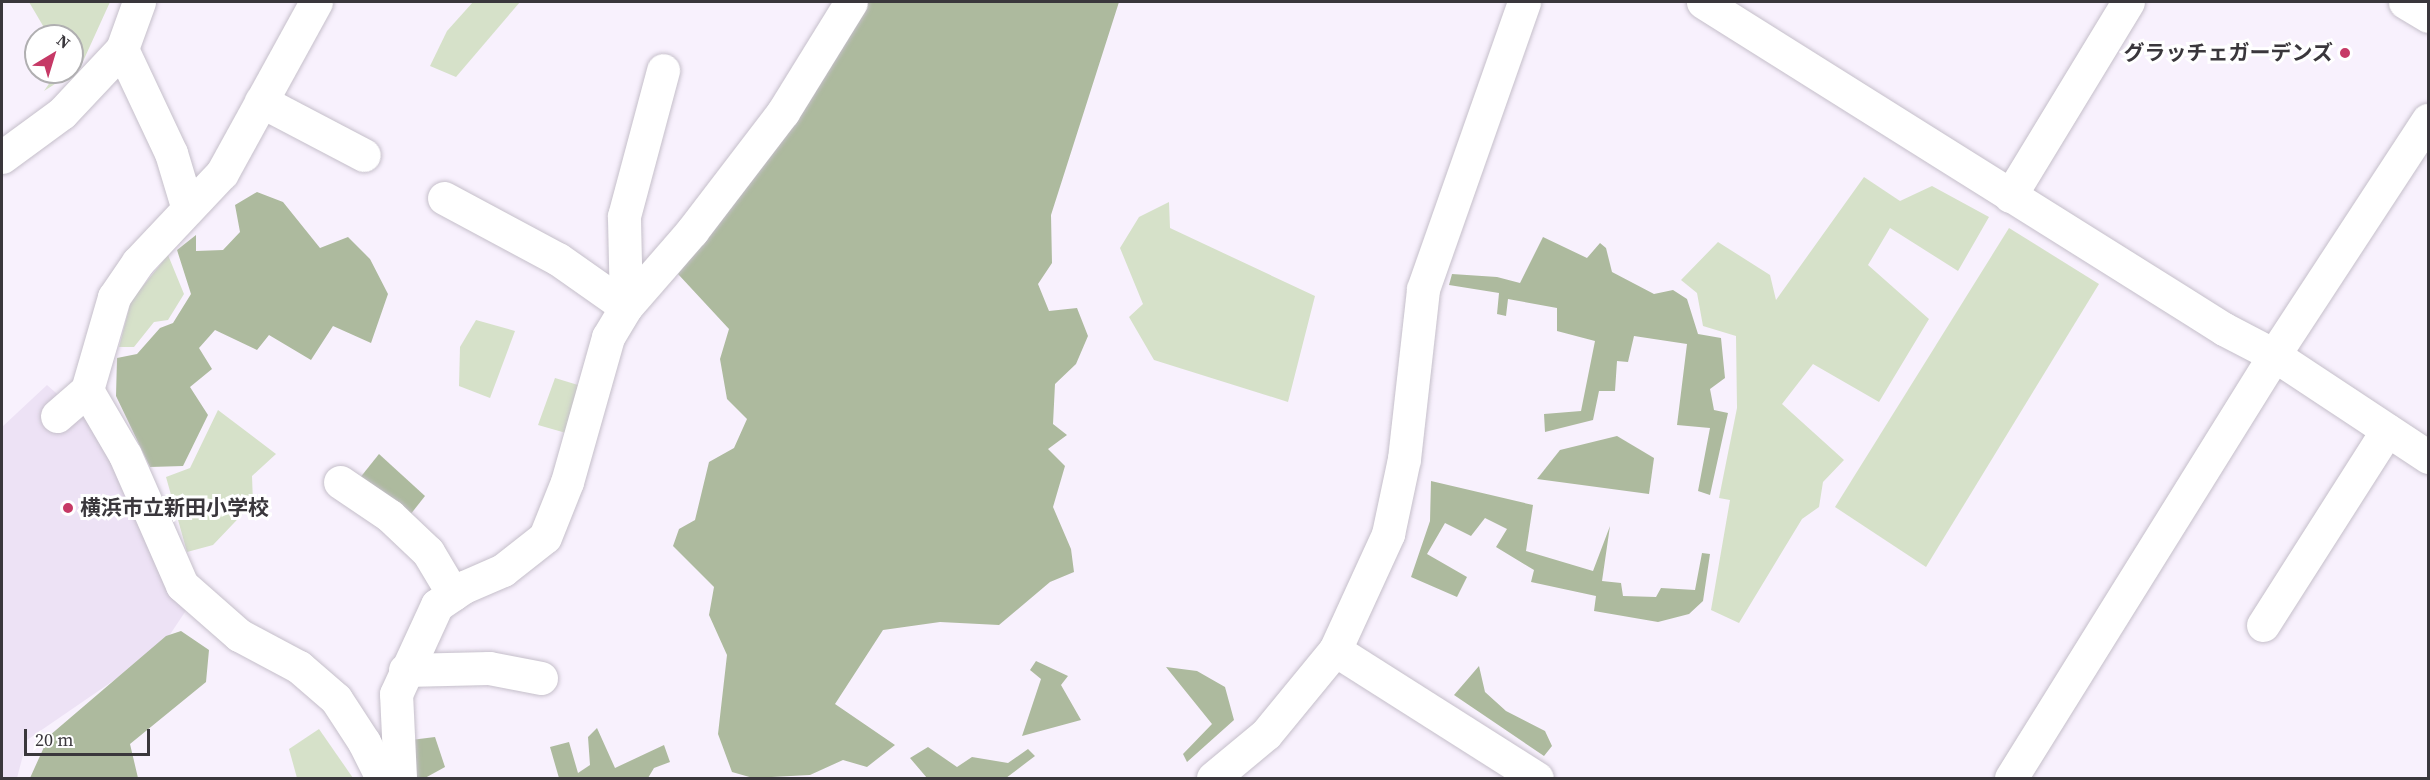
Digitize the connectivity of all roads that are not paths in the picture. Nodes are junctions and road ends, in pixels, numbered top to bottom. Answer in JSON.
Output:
{"nodes":[{"id":1,"x":139,"y":2,"type":"edge"},
{"id":2,"x":316,"y":2,"type":"edge"},
{"id":3,"x":851,"y":2,"type":"edge"},
{"id":4,"x":1524,"y":2,"type":"edge"},
{"id":5,"x":1704,"y":2,"type":"edge"},
{"id":6,"x":2127,"y":2,"type":"edge"},
{"id":7,"x":2405,"y":2,"type":"edge"},
{"id":8,"x":2428,"y":16,"type":"edge"},
{"id":9,"x":122,"y":49,"type":"junction"},
{"id":10,"x":663,"y":70,"type":"dead end"},
{"id":11,"x":261,"y":101,"type":"junction"},
{"id":12,"x":2428,"y":120,"type":"edge"},
{"id":13,"x":364,"y":155,"type":"dead end"},
{"id":14,"x":2,"y":157,"type":"edge"},
{"id":15,"x":2010,"y":196,"type":"junction"},
{"id":16,"x":444,"y":198,"type":"dead end"},
{"id":17,"x":187,"y":206,"type":"junction"},
{"id":18,"x":626,"y":307,"type":"junction"},
{"id":19,"x":2274,"y":355,"type":"junction"},
{"id":20,"x":87,"y":390,"type":"junction"},
{"id":21,"x":57,"y":416,"type":"dead end"},
{"id":22,"x":2387,"y":430,"type":"junction"},
{"id":23,"x":2428,"y":457,"type":"edge"},
{"id":24,"x":340,"y":482,"type":"dead end"},
{"id":25,"x":453,"y":594,"type":"junction"},
{"id":26,"x":2263,"y":625,"type":"dead end"},
{"id":27,"x":1335,"y":650,"type":"junction"},
{"id":28,"x":405,"y":670,"type":"junction"},
{"id":29,"x":541,"y":678,"type":"dead end"},
{"id":30,"x":381,"y":778,"type":"edge"},
{"id":31,"x":400,"y":778,"type":"edge"},
{"id":32,"x":1213,"y":778,"type":"edge"},
{"id":33,"x":1537,"y":778,"type":"edge"},
{"id":34,"x":2011,"y":778,"type":"edge"}],
"edges":[{"from":1,"to":9,"type":"street"},
{"from":2,"to":11,"type":"street"},
{"from":3,"to":18,"type":"street"},
{"from":4,"to":27,"type":"street"},
{"from":5,"to":15,"type":"street"},
{"from":6,"to":15,"type":"street"},
{"from":7,"to":8,"type":"street"},
{"from":9,"to":14,"type":"street"},
{"from":9,"to":17,"type":"street"},
{"from":10,"to":18,"type":"street"},
{"from":11,"to":13,"type":"street"},
{"from":11,"to":17,"type":"street"},
{"from":12,"to":19,"type":"street"},
{"from":15,"to":19,"type":"street"},
{"from":16,"to":18,"type":"street"},
{"from":17,"to":20,"type":"street"},
{"from":18,"to":25,"type":"street"},
{"from":19,"to":22,"type":"street"},
{"from":19,"to":34,"type":"street"},
{"from":20,"to":21,"type":"street"},
{"from":20,"to":30,"type":"street"},
{"from":22,"to":23,"type":"street"},
{"from":22,"to":26,"type":"street"},
{"from":24,"to":25,"type":"street"},
{"from":25,"to":28,"type":"street"},
{"from":27,"to":32,"type":"street"},
{"from":27,"to":33,"type":"street"},
{"from":28,"to":29,"type":"street"},
{"from":28,"to":31,"type":"street"}]}
